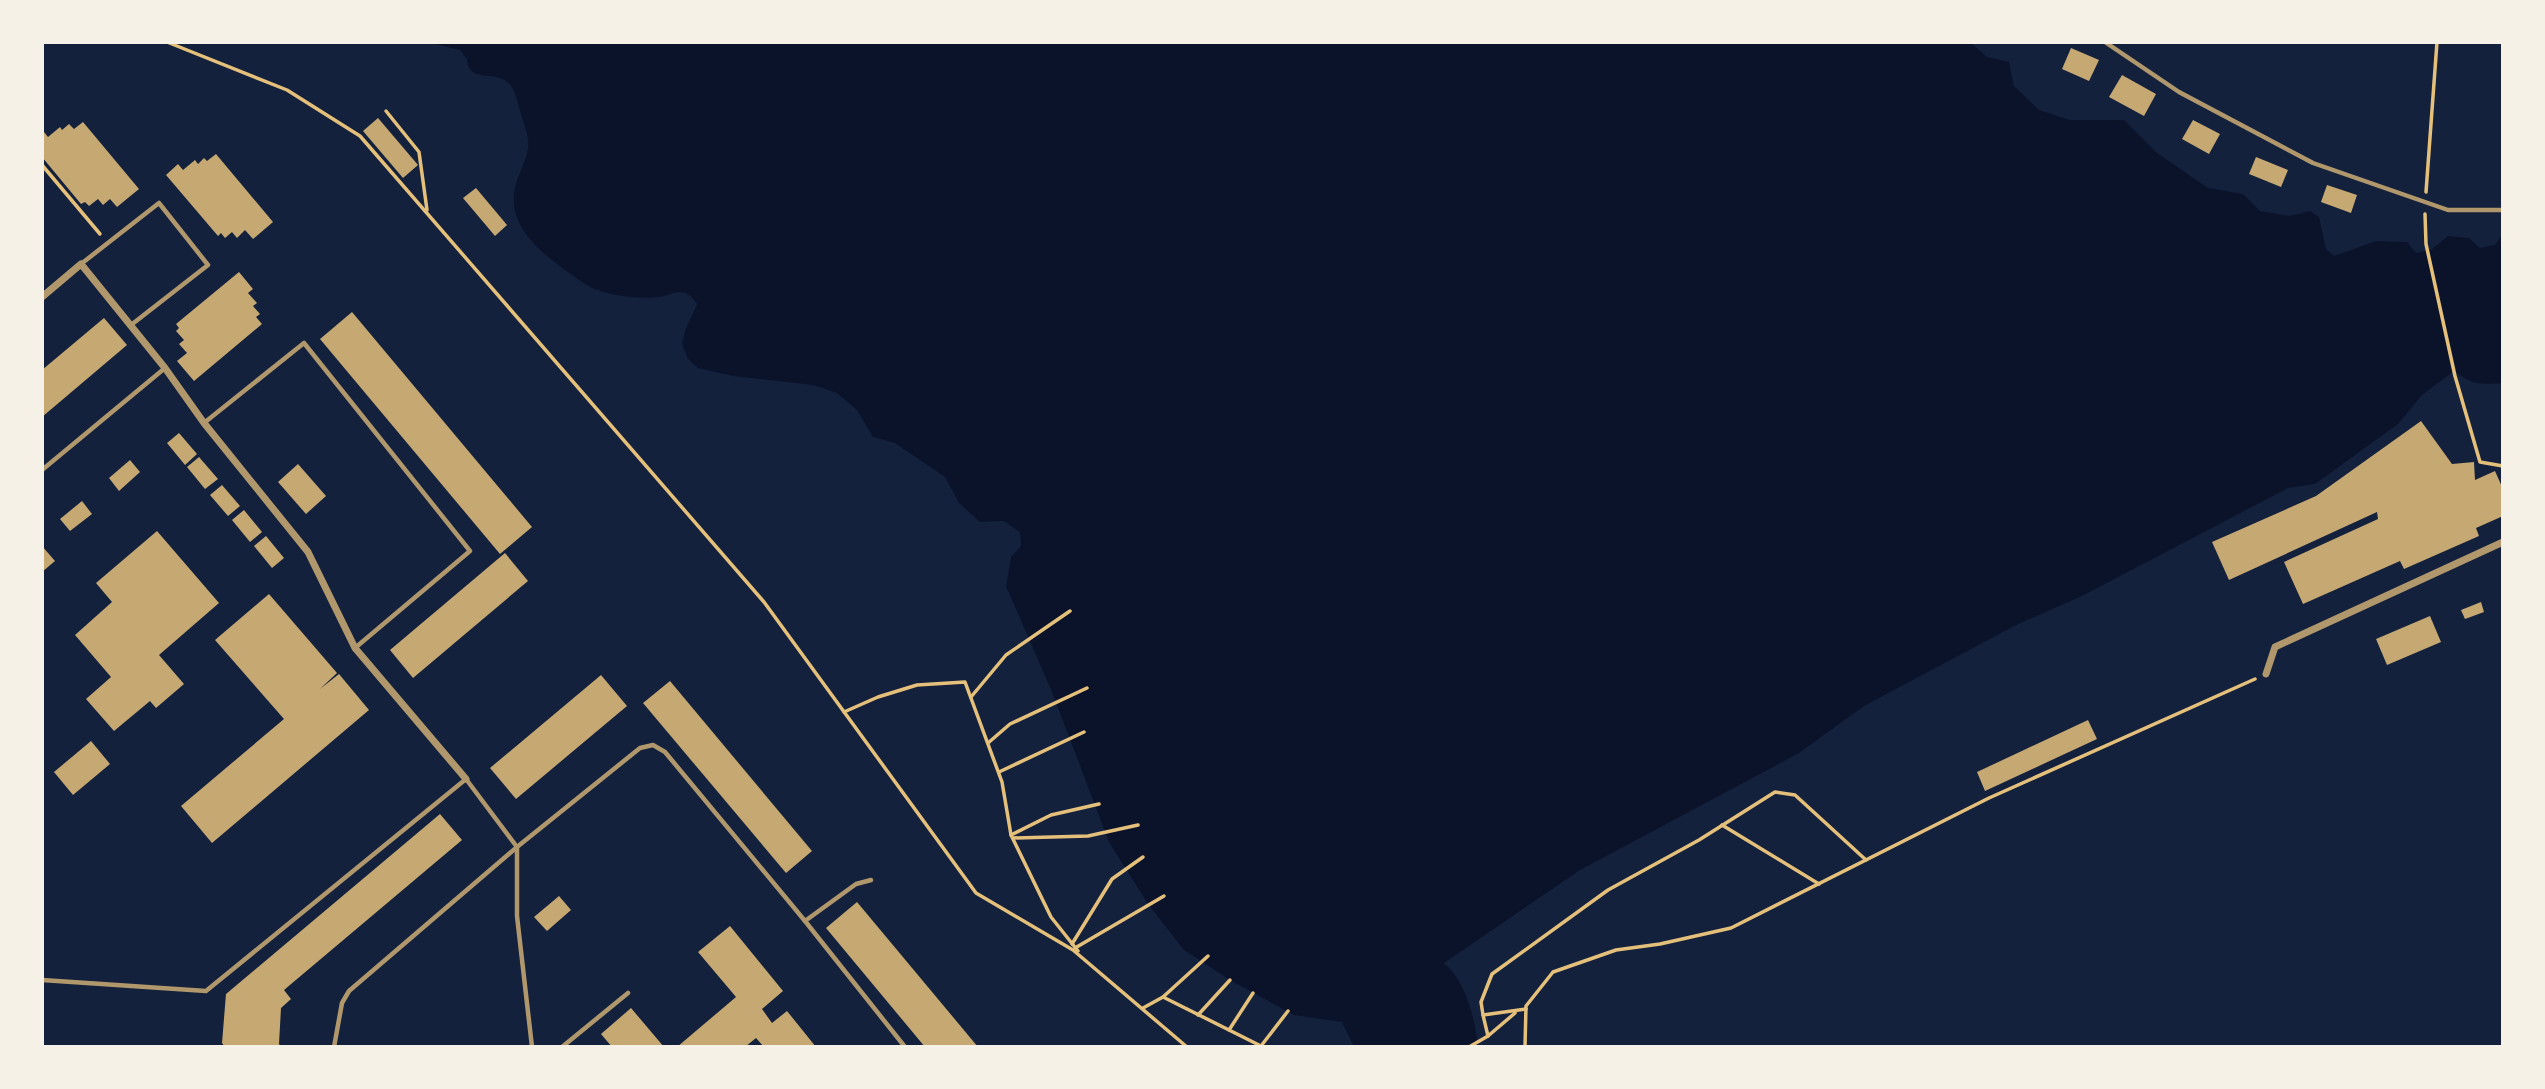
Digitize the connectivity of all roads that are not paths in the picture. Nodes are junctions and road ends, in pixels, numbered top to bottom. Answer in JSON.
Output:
{"nodes":[{"id":1,"x":2105,"y":42,"type":"edge"},
{"id":2,"x":2503,"y":210,"type":"edge"},
{"id":3,"x":81,"y":264,"type":"junction"},
{"id":4,"x":42,"y":297,"type":"edge"},
{"id":5,"x":131,"y":326,"type":"junction"},
{"id":6,"x":165,"y":368,"type":"junction"},
{"id":7,"x":204,"y":423,"type":"junction"},
{"id":8,"x":42,"y":470,"type":"edge"},
{"id":9,"x":2503,"y":542,"type":"edge"},
{"id":10,"x":355,"y":648,"type":"junction"},
{"id":11,"x":2266,"y":674,"type":"road end"},
{"id":12,"x":466,"y":779,"type":"junction"},
{"id":13,"x":517,"y":847,"type":"junction"},
{"id":14,"x":871,"y":880,"type":"dead end"},
{"id":15,"x":805,"y":921,"type":"junction"},
{"id":16,"x":42,"y":980,"type":"edge"},
{"id":17,"x":628,"y":993,"type":"dead end"},
{"id":18,"x":334,"y":1047,"type":"edge"},
{"id":19,"x":532,"y":1047,"type":"edge"},
{"id":20,"x":562,"y":1047,"type":"edge"},
{"id":21,"x":905,"y":1047,"type":"edge"}],
"edges":[{"from":1,"to":2,"type":"lane"},
{"from":3,"to":4,"type":"street"},
{"from":3,"to":5,"type":"street"},
{"from":3,"to":5,"type":"lane"},
{"from":5,"to":6,"type":"street"},
{"from":6,"to":7,"type":"street"},
{"from":6,"to":8,"type":"lane"},
{"from":7,"to":10,"type":"street"},
{"from":7,"to":10,"type":"lane"},
{"from":9,"to":11,"type":"street"},
{"from":10,"to":12,"type":"street"},
{"from":12,"to":13,"type":"lane"},
{"from":12,"to":16,"type":"lane"},
{"from":13,"to":15,"type":"lane"},
{"from":13,"to":18,"type":"lane"},
{"from":13,"to":19,"type":"lane"},
{"from":14,"to":15,"type":"lane"},
{"from":15,"to":21,"type":"lane"},
{"from":17,"to":20,"type":"lane"}]}
